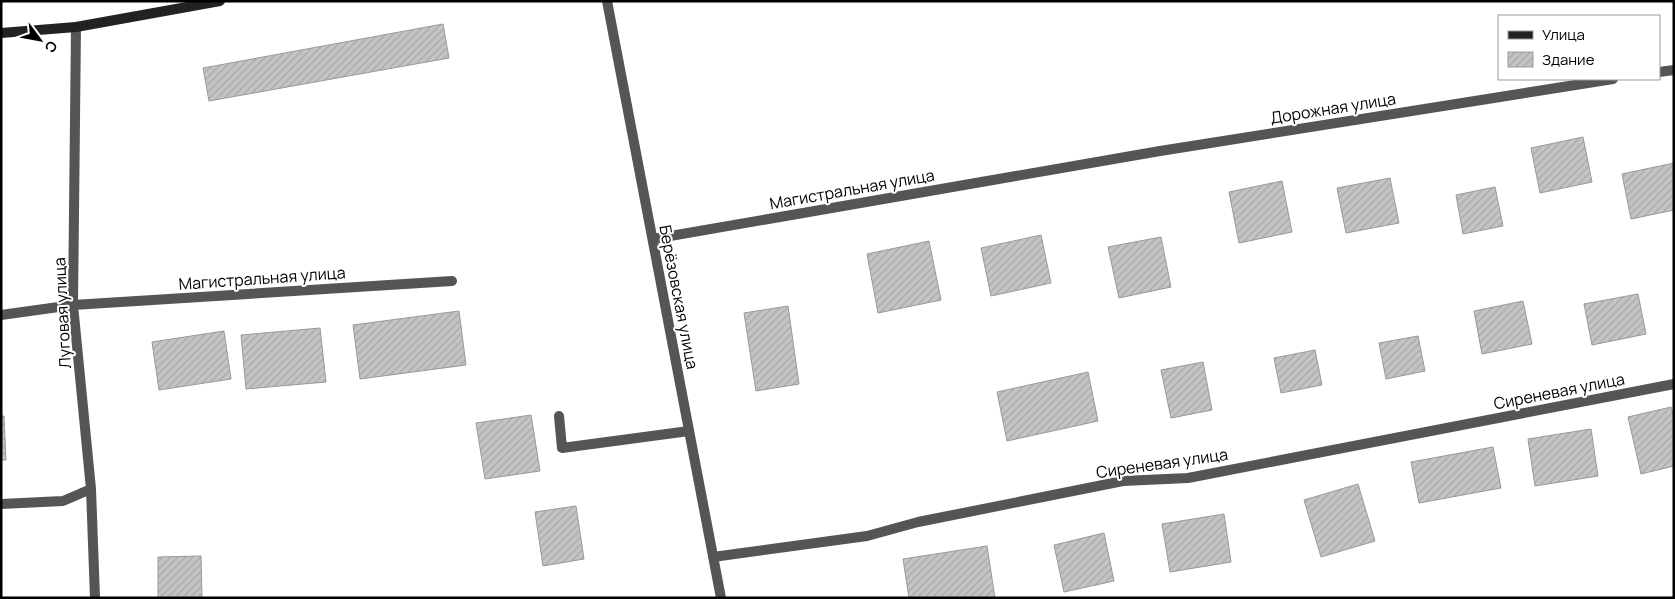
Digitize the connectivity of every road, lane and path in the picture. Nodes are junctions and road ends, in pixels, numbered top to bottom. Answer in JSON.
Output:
{"nodes":[{"id":1,"x":220,"y":1,"type":"edge"},
{"id":2,"x":607,"y":1,"type":"edge"},
{"id":3,"x":76,"y":27,"type":"junction"},
{"id":4,"x":1,"y":33,"type":"edge"},
{"id":5,"x":1674,"y":70,"type":"edge"},
{"id":6,"x":1660,"y":72,"type":"edge"},
{"id":7,"x":1607,"y":80,"type":"edge"},
{"id":8,"x":1057,"y":169,"type":"joint"},
{"id":9,"x":653,"y":239,"type":"junction"},
{"id":10,"x":452,"y":281,"type":"dead end"},
{"id":11,"x":74,"y":305,"type":"junction"},
{"id":12,"x":1,"y":315,"type":"edge"},
{"id":13,"x":1674,"y":384,"type":"edge"},
{"id":14,"x":559,"y":416,"type":"dead end"},
{"id":15,"x":689,"y":431,"type":"junction"},
{"id":16,"x":91,"y":489,"type":"junction"},
{"id":17,"x":1,"y":504,"type":"edge"},
{"id":18,"x":713,"y":557,"type":"junction"},
{"id":19,"x":95,"y":598,"type":"edge"},
{"id":20,"x":721,"y":598,"type":"edge"}],
"edges":[{"from":1,"to":3,"type":"main road"},
{"from":2,"to":9,"type":"street","name":"Берёзовская улица"},
{"from":3,"to":4,"type":"main road"},
{"from":3,"to":11,"type":"street","name":"Луговая улица"},
{"from":5,"to":6,"type":"street"},
{"from":7,"to":8,"type":"street","name":"Дорожная улица"},
{"from":8,"to":9,"type":"street","name":"Магистральная улица"},
{"from":9,"to":15,"type":"street","name":"Берёзовская улица"},
{"from":10,"to":11,"type":"street","name":"Магистральная улица"},
{"from":11,"to":12,"type":"street","name":"Магистральная улица"},
{"from":11,"to":16,"type":"street","name":"Луговая улица"},
{"from":13,"to":18,"type":"street","name":"Сиреневая улица"},
{"from":14,"to":15,"type":"street"},
{"from":15,"to":18,"type":"street","name":"Берёзовская улица"},
{"from":16,"to":17,"type":"street"},
{"from":16,"to":19,"type":"street","name":"Луговая улица"},
{"from":18,"to":20,"type":"street","name":"Берёзовская улица"}]}
